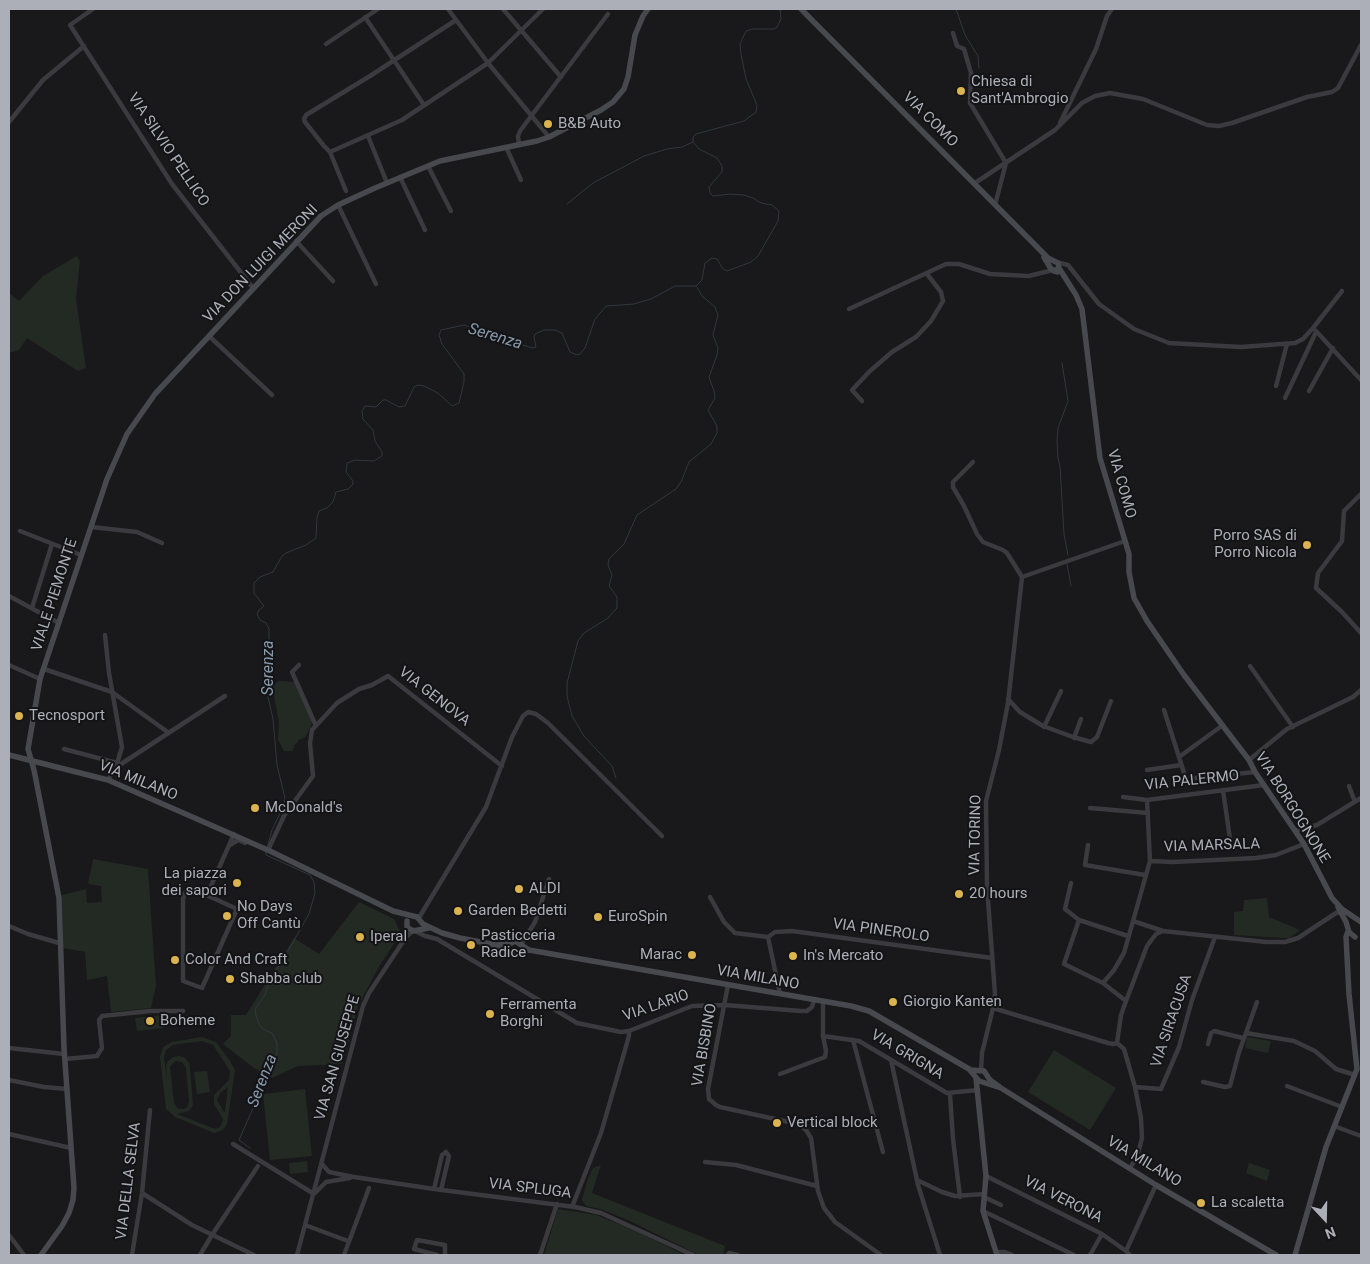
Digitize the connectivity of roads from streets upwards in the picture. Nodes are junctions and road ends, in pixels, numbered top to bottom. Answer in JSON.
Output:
{"nodes":[{"id":1,"x":93,"y":9,"type":"edge"},
{"id":2,"x":378,"y":9,"type":"edge"},
{"id":3,"x":448,"y":9,"type":"edge"},
{"id":4,"x":504,"y":9,"type":"edge"},
{"id":5,"x":543,"y":9,"type":"edge"},
{"id":6,"x":648,"y":9,"type":"edge"},
{"id":7,"x":801,"y":9,"type":"edge"},
{"id":8,"x":1112,"y":9,"type":"edge"},
{"id":9,"x":608,"y":14,"type":"dead end"},
{"id":10,"x":365,"y":17,"type":"junction"},
{"id":11,"x":456,"y":20,"type":"junction"},
{"id":12,"x":521,"y":30,"type":"junction"},
{"id":13,"x":953,"y":34,"type":"dead end"},
{"id":14,"x":326,"y":44,"type":"dead end"},
{"id":15,"x":1361,"y":45,"type":"edge"},
{"id":16,"x":84,"y":46,"type":"junction"},
{"id":17,"x":1359,"y":53,"type":"edge"},
{"id":18,"x":394,"y":60,"type":"junction"},
{"id":19,"x":488,"y":63,"type":"junction"},
{"id":20,"x":561,"y":78,"type":"junction"},
{"id":21,"x":424,"y":105,"type":"junction"},
{"id":22,"x":532,"y":116,"type":"junction"},
{"id":23,"x":9,"y":122,"type":"edge"},
{"id":24,"x":1059,"y":126,"type":"junction"},
{"id":25,"x":368,"y":136,"type":"junction"},
{"id":26,"x":549,"y":137,"type":"junction"},
{"id":27,"x":519,"y":145,"type":"junction"},
{"id":28,"x":506,"y":147,"type":"junction"},
{"id":29,"x":330,"y":152,"type":"junction"},
{"id":30,"x":1006,"y":163,"type":"junction"},
{"id":31,"x":428,"y":166,"type":"junction"},
{"id":32,"x":400,"y":177,"type":"junction"},
{"id":33,"x":522,"y":180,"type":"dead end"},
{"id":34,"x":387,"y":183,"type":"junction"},
{"id":35,"x":974,"y":183,"type":"junction"},
{"id":36,"x":346,"y":191,"type":"dead end"},
{"id":37,"x":998,"y":193,"type":"junction"},
{"id":38,"x":988,"y":197,"type":"junction"},
{"id":39,"x":338,"y":205,"type":"junction"},
{"id":40,"x":995,"y":205,"type":"junction"},
{"id":41,"x":451,"y":211,"type":"dead end"},
{"id":42,"x":425,"y":230,"type":"dead end"},
{"id":43,"x":296,"y":241,"type":"junction"},
{"id":44,"x":1054,"y":267,"type":"junction"},
{"id":45,"x":927,"y":274,"type":"junction"},
{"id":46,"x":333,"y":282,"type":"dead end"},
{"id":47,"x":376,"y":284,"type":"dead end"},
{"id":48,"x":253,"y":288,"type":"junction"},
{"id":49,"x":1342,"y":291,"type":"dead end"},
{"id":50,"x":849,"y":309,"type":"dead end"},
{"id":51,"x":1315,"y":330,"type":"junction"},
{"id":52,"x":208,"y":336,"type":"junction"},
{"id":53,"x":1287,"y":344,"type":"junction"},
{"id":54,"x":1332,"y":348,"type":"junction"},
{"id":55,"x":1361,"y":380,"type":"edge"},
{"id":56,"x":1276,"y":386,"type":"dead end"},
{"id":57,"x":1310,"y":391,"type":"dead end"},
{"id":58,"x":272,"y":395,"type":"dead end"},
{"id":59,"x":1285,"y":398,"type":"dead end"},
{"id":60,"x":862,"y":401,"type":"dead end"},
{"id":61,"x":124,"y":442,"type":"joint"},
{"id":62,"x":973,"y":462,"type":"dead end"},
{"id":63,"x":1361,"y":494,"type":"edge"},
{"id":64,"x":91,"y":527,"type":"junction"},
{"id":65,"x":20,"y":531,"type":"dead end"},
{"id":66,"x":1125,"y":542,"type":"junction"},
{"id":67,"x":162,"y":543,"type":"dead end"},
{"id":68,"x":52,"y":544,"type":"junction"},
{"id":69,"x":81,"y":556,"type":"junction"},
{"id":70,"x":1022,"y":577,"type":"junction"},
{"id":71,"x":9,"y":596,"type":"edge"},
{"id":72,"x":32,"y":608,"type":"junction"},
{"id":73,"x":59,"y":623,"type":"junction"},
{"id":74,"x":1361,"y":633,"type":"edge"},
{"id":75,"x":105,"y":635,"type":"dead end"},
{"id":76,"x":9,"y":665,"type":"edge"},
{"id":77,"x":299,"y":665,"type":"dead end"},
{"id":78,"x":1250,"y":666,"type":"dead end"},
{"id":79,"x":44,"y":669,"type":"junction"},
{"id":80,"x":1184,"y":675,"type":"joint"},
{"id":81,"x":40,"y":679,"type":"junction"},
{"id":82,"x":1361,"y":690,"type":"edge"},
{"id":83,"x":112,"y":692,"type":"junction"},
{"id":84,"x":1061,"y":692,"type":"dead end"},
{"id":85,"x":225,"y":696,"type":"dead end"},
{"id":86,"x":1008,"y":701,"type":"junction"},
{"id":87,"x":1111,"y":701,"type":"dead end"},
{"id":88,"x":1164,"y":710,"type":"dead end"},
{"id":89,"x":1081,"y":720,"type":"dead end"},
{"id":90,"x":1223,"y":725,"type":"junction"},
{"id":91,"x":316,"y":726,"type":"junction"},
{"id":92,"x":1293,"y":726,"type":"junction"},
{"id":93,"x":1044,"y":727,"type":"junction"},
{"id":94,"x":169,"y":733,"type":"junction"},
{"id":95,"x":1074,"y":738,"type":"junction"},
{"id":96,"x":64,"y":749,"type":"dead end"},
{"id":97,"x":9,"y":755,"type":"edge"},
{"id":98,"x":1179,"y":757,"type":"junction"},
{"id":99,"x":30,"y":760,"type":"junction"},
{"id":100,"x":1249,"y":760,"type":"junction"},
{"id":101,"x":1181,"y":765,"type":"junction"},
{"id":102,"x":116,"y":766,"type":"junction"},
{"id":103,"x":502,"y":766,"type":"junction"},
{"id":104,"x":1147,"y":770,"type":"dead end"},
{"id":105,"x":1255,"y":772,"type":"junction"},
{"id":106,"x":108,"y":780,"type":"junction"},
{"id":107,"x":1264,"y":785,"type":"junction"},
{"id":108,"x":1350,"y":786,"type":"dead end"},
{"id":109,"x":1223,"y":790,"type":"junction"},
{"id":110,"x":1123,"y":797,"type":"dead end"},
{"id":111,"x":1361,"y":798,"type":"edge"},
{"id":112,"x":1147,"y":800,"type":"junction"},
{"id":113,"x":1355,"y":802,"type":"junction"},
{"id":114,"x":1090,"y":808,"type":"dead end"},
{"id":115,"x":1148,"y":813,"type":"junction"},
{"id":116,"x":1295,"y":831,"type":"junction"},
{"id":117,"x":234,"y":834,"type":"junction"},
{"id":118,"x":662,"y":836,"type":"dead end"},
{"id":119,"x":1230,"y":840,"type":"dead end"},
{"id":120,"x":1304,"y":844,"type":"junction"},
{"id":121,"x":1088,"y":845,"type":"dead end"},
{"id":122,"x":229,"y":846,"type":"junction"},
{"id":123,"x":261,"y":846,"type":"junction"},
{"id":124,"x":269,"y":850,"type":"junction"},
{"id":125,"x":1150,"y":861,"type":"junction"},
{"id":126,"x":1145,"y":875,"type":"junction"},
{"id":127,"x":549,"y":878,"type":"dead end"},
{"id":128,"x":1071,"y":883,"type":"dead end"},
{"id":129,"x":207,"y":895,"type":"junction"},
{"id":130,"x":710,"y":897,"type":"dead end"},
{"id":131,"x":393,"y":911,"type":"junction"},
{"id":132,"x":1339,"y":911,"type":"junction"},
{"id":133,"x":418,"y":918,"type":"junction"},
{"id":134,"x":1078,"y":920,"type":"junction"},
{"id":135,"x":1360,"y":921,"type":"edge"},
{"id":136,"x":1133,"y":922,"type":"junction"},
{"id":137,"x":407,"y":924,"type":"junction"},
{"id":138,"x":9,"y":926,"type":"edge"},
{"id":139,"x":431,"y":928,"type":"junction"},
{"id":140,"x":417,"y":930,"type":"junction"},
{"id":141,"x":1348,"y":930,"type":"junction"},
{"id":142,"x":1162,"y":931,"type":"junction"},
{"id":143,"x":1128,"y":936,"type":"junction"},
{"id":144,"x":1358,"y":936,"type":"edge"},
{"id":145,"x":406,"y":937,"type":"junction"},
{"id":146,"x":768,"y":937,"type":"junction"},
{"id":147,"x":1215,"y":937,"type":"junction"},
{"id":148,"x":1346,"y":941,"type":"junction"},
{"id":149,"x":59,"y":943,"type":"junction"},
{"id":150,"x":510,"y":944,"type":"junction"},
{"id":151,"x":496,"y":945,"type":"junction"},
{"id":152,"x":521,"y":945,"type":"junction"},
{"id":153,"x":511,"y":951,"type":"junction"},
{"id":154,"x":992,"y":958,"type":"junction"},
{"id":155,"x":1103,"y":983,"type":"junction"},
{"id":156,"x":728,"y":984,"type":"junction"},
{"id":157,"x":780,"y":994,"type":"junction"},
{"id":158,"x":814,"y":1000,"type":"junction"},
{"id":159,"x":1126,"y":1001,"type":"junction"},
{"id":160,"x":823,"y":1002,"type":"junction"},
{"id":161,"x":1257,"y":1002,"type":"dead end"},
{"id":162,"x":725,"y":1005,"type":"junction"},
{"id":163,"x":993,"y":1008,"type":"junction"},
{"id":164,"x":822,"y":1010,"type":"junction"},
{"id":165,"x":183,"y":1011,"type":"dead end"},
{"id":166,"x":807,"y":1011,"type":"junction"},
{"id":167,"x":629,"y":1031,"type":"junction"},
{"id":168,"x":1246,"y":1033,"type":"junction"},
{"id":169,"x":823,"y":1036,"type":"junction"},
{"id":170,"x":1243,"y":1038,"type":"junction"},
{"id":171,"x":854,"y":1040,"type":"junction"},
{"id":172,"x":1117,"y":1042,"type":"junction"},
{"id":173,"x":1208,"y":1044,"type":"dead end"},
{"id":174,"x":9,"y":1048,"type":"edge"},
{"id":175,"x":65,"y":1057,"type":"junction"},
{"id":176,"x":890,"y":1060,"type":"junction"},
{"id":177,"x":1361,"y":1063,"type":"edge"},
{"id":178,"x":1356,"y":1072,"type":"junction"},
{"id":179,"x":780,"y":1074,"type":"dead end"},
{"id":180,"x":981,"y":1076,"type":"junction"},
{"id":181,"x":9,"y":1080,"type":"edge"},
{"id":182,"x":1203,"y":1082,"type":"dead end"},
{"id":183,"x":1287,"y":1086,"type":"dead end"},
{"id":184,"x":1135,"y":1087,"type":"junction"},
{"id":185,"x":67,"y":1089,"type":"junction"},
{"id":186,"x":978,"y":1090,"type":"junction"},
{"id":187,"x":950,"y":1094,"type":"junction"},
{"id":188,"x":1342,"y":1107,"type":"junction"},
{"id":189,"x":150,"y":1110,"type":"dead end"},
{"id":190,"x":1334,"y":1126,"type":"junction"},
{"id":191,"x":9,"y":1134,"type":"edge"},
{"id":192,"x":1361,"y":1136,"type":"edge"},
{"id":193,"x":233,"y":1144,"type":"dead end"},
{"id":194,"x":71,"y":1148,"type":"junction"},
{"id":195,"x":883,"y":1152,"type":"dead end"},
{"id":196,"x":705,"y":1162,"type":"dead end"},
{"id":197,"x":322,"y":1164,"type":"junction"},
{"id":198,"x":258,"y":1166,"type":"dead end"},
{"id":199,"x":1130,"y":1168,"type":"junction"},
{"id":200,"x":318,"y":1176,"type":"junction"},
{"id":201,"x":986,"y":1176,"type":"junction"},
{"id":202,"x":354,"y":1177,"type":"junction"},
{"id":203,"x":917,"y":1180,"type":"junction"},
{"id":204,"x":326,"y":1182,"type":"junction"},
{"id":205,"x":1156,"y":1185,"type":"junction"},
{"id":206,"x":817,"y":1186,"type":"junction"},
{"id":207,"x":369,"y":1188,"type":"dead end"},
{"id":208,"x":434,"y":1189,"type":"junction"},
{"id":209,"x":442,"y":1190,"type":"junction"},
{"id":210,"x":142,"y":1193,"type":"junction"},
{"id":211,"x":314,"y":1194,"type":"junction"},
{"id":212,"x":984,"y":1196,"type":"junction"},
{"id":213,"x":960,"y":1197,"type":"junction"},
{"id":214,"x":557,"y":1204,"type":"junction"},
{"id":215,"x":1001,"y":1205,"type":"dead end"},
{"id":216,"x":572,"y":1207,"type":"junction"},
{"id":217,"x":983,"y":1211,"type":"junction"},
{"id":218,"x":304,"y":1225,"type":"junction"},
{"id":219,"x":1102,"y":1234,"type":"junction"},
{"id":220,"x":212,"y":1235,"type":"junction"},
{"id":221,"x":9,"y":1236,"type":"edge"},
{"id":222,"x":348,"y":1241,"type":"junction"},
{"id":223,"x":1128,"y":1253,"type":"edge"},
{"id":224,"x":997,"y":1254,"type":"edge"},
{"id":225,"x":24,"y":1255,"type":"edge"},
{"id":226,"x":41,"y":1255,"type":"edge"},
{"id":227,"x":132,"y":1255,"type":"edge"},
{"id":228,"x":200,"y":1255,"type":"edge"},
{"id":229,"x":254,"y":1255,"type":"edge"},
{"id":230,"x":297,"y":1255,"type":"edge"},
{"id":231,"x":344,"y":1255,"type":"edge"},
{"id":232,"x":437,"y":1255,"type":"edge"},
{"id":233,"x":445,"y":1255,"type":"edge"},
{"id":234,"x":540,"y":1255,"type":"edge"},
{"id":235,"x":693,"y":1255,"type":"edge"},
{"id":236,"x":728,"y":1255,"type":"edge"},
{"id":237,"x":738,"y":1255,"type":"edge"},
{"id":238,"x":881,"y":1255,"type":"edge"},
{"id":239,"x":940,"y":1255,"type":"edge"},
{"id":240,"x":1012,"y":1255,"type":"edge"},
{"id":241,"x":1074,"y":1255,"type":"edge"},
{"id":242,"x":1090,"y":1255,"type":"edge"},
{"id":243,"x":1276,"y":1255,"type":"edge"},
{"id":244,"x":1296,"y":1255,"type":"edge"}],
"edges":[{"from":1,"to":16,"type":"street","name":"VIA SILVIO PELLICO"},
{"from":2,"to":10,"type":"street"},
{"from":3,"to":11,"type":"street"},
{"from":4,"to":12,"type":"street"},
{"from":5,"to":12,"type":"street"},
{"from":6,"to":26,"type":"street","name":"VIA DON LUIGI MERONI"},
{"from":7,"to":35,"type":"street","name":"VIA COMO"},
{"from":8,"to":24,"type":"street"},
{"from":9,"to":20,"type":"street"},
{"from":10,"to":14,"type":"street"},
{"from":10,"to":18,"type":"street"},
{"from":11,"to":18,"type":"street"},
{"from":11,"to":19,"type":"street"},
{"from":12,"to":19,"type":"street"},
{"from":12,"to":20,"type":"street"},
{"from":13,"to":30,"type":"street"},
{"from":15,"to":17,"type":"street"},
{"from":16,"to":23,"type":"street"},
{"from":16,"to":48,"type":"street","name":"VIA SILVIO PELLICO"},
{"from":17,"to":24,"type":"street"},
{"from":18,"to":21,"type":"street"},
{"from":18,"to":29,"type":"street"},
{"from":19,"to":21,"type":"street"},
{"from":19,"to":22,"type":"street"},
{"from":20,"to":22,"type":"street"},
{"from":21,"to":25,"type":"street"},
{"from":22,"to":26,"type":"street"},
{"from":22,"to":27,"type":"street"},
{"from":24,"to":30,"type":"street"},
{"from":25,"to":29,"type":"street"},
{"from":25,"to":34,"type":"street"},
{"from":26,"to":27,"type":"street","name":"VIA DON LUIGI MERONI"},
{"from":27,"to":28,"type":"street","name":"VIA DON LUIGI MERONI"},
{"from":28,"to":31,"type":"street","name":"VIA DON LUIGI MERONI"},
{"from":28,"to":33,"type":"street"},
{"from":29,"to":36,"type":"street"},
{"from":30,"to":35,"type":"street"},
{"from":30,"to":37,"type":"street"},
{"from":31,"to":32,"type":"street","name":"VIA DON LUIGI MERONI"},
{"from":31,"to":41,"type":"street"},
{"from":32,"to":34,"type":"street","name":"VIA DON LUIGI MERONI"},
{"from":32,"to":42,"type":"street"},
{"from":34,"to":39,"type":"street","name":"VIA DON LUIGI MERONI"},
{"from":35,"to":38,"type":"street","name":"VIA COMO"},
{"from":37,"to":38,"type":"street"},
{"from":37,"to":40,"type":"street"},
{"from":38,"to":40,"type":"street","name":"VIA COMO"},
{"from":39,"to":43,"type":"street","name":"VIA DON LUIGI MERONI"},
{"from":39,"to":47,"type":"street"},
{"from":40,"to":44,"type":"street","name":"VIA COMO"},
{"from":43,"to":46,"type":"street"},
{"from":43,"to":48,"type":"street","name":"VIA DON LUIGI MERONI"},
{"from":44,"to":45,"type":"street"},
{"from":44,"to":53,"type":"street"},
{"from":44,"to":66,"type":"street","name":"VIA COMO"},
{"from":45,"to":50,"type":"street"},
{"from":45,"to":60,"type":"street"},
{"from":48,"to":52,"type":"street","name":"VIA DON LUIGI MERONI"},
{"from":49,"to":51,"type":"street"},
{"from":51,"to":53,"type":"street"},
{"from":51,"to":54,"type":"street"},
{"from":51,"to":59,"type":"street"},
{"from":52,"to":58,"type":"street"},
{"from":52,"to":61,"type":"street","name":"VIA DON LUIGI MERONI"},
{"from":53,"to":56,"type":"street"},
{"from":54,"to":55,"type":"street"},
{"from":54,"to":57,"type":"street"},
{"from":61,"to":64,"type":"street","name":"VIALE PIEMONTE"},
{"from":62,"to":70,"type":"street"},
{"from":63,"to":74,"type":"street"},
{"from":64,"to":67,"type":"street"},
{"from":64,"to":69,"type":"street","name":"VIALE PIEMONTE"},
{"from":65,"to":68,"type":"street"},
{"from":66,"to":70,"type":"street"},
{"from":66,"to":80,"type":"street","name":"VIA COMO"},
{"from":68,"to":69,"type":"street"},
{"from":68,"to":72,"type":"street"},
{"from":69,"to":73,"type":"street","name":"VIALE PIEMONTE"},
{"from":70,"to":86,"type":"street","name":"VIA TORINO"},
{"from":71,"to":72,"type":"street"},
{"from":72,"to":73,"type":"street"},
{"from":73,"to":79,"type":"street","name":"VIALE PIEMONTE"},
{"from":75,"to":83,"type":"street"},
{"from":76,"to":81,"type":"street"},
{"from":77,"to":91,"type":"street"},
{"from":78,"to":92,"type":"street"},
{"from":79,"to":81,"type":"street","name":"VIALE PIEMONTE"},
{"from":79,"to":83,"type":"street"},
{"from":80,"to":90,"type":"street","name":"VIA BORGOGNONE"},
{"from":81,"to":99,"type":"street","name":"VIALE PIEMONTE"},
{"from":82,"to":92,"type":"street"},
{"from":83,"to":94,"type":"street"},
{"from":83,"to":102,"type":"street"},
{"from":84,"to":93,"type":"street"},
{"from":85,"to":94,"type":"street"},
{"from":86,"to":93,"type":"street"},
{"from":86,"to":154,"type":"street","name":"VIA TORINO"},
{"from":87,"to":95,"type":"street"},
{"from":88,"to":98,"type":"street"},
{"from":89,"to":95,"type":"street"},
{"from":90,"to":98,"type":"street"},
{"from":90,"to":100,"type":"street","name":"VIA BORGOGNONE"},
{"from":91,"to":103,"type":"street","name":"VIA GENOVA"},
{"from":91,"to":124,"type":"street","name":"VIA GENOVA"},
{"from":92,"to":100,"type":"street"},
{"from":93,"to":95,"type":"street"},
{"from":94,"to":102,"type":"street"},
{"from":96,"to":102,"type":"street"},
{"from":97,"to":99,"type":"street","name":"VIA MILANO"},
{"from":98,"to":101,"type":"street"},
{"from":99,"to":106,"type":"street","name":"VIA MILANO"},
{"from":99,"to":149,"type":"street","name":"VIALE PIEMONTE"},
{"from":100,"to":105,"type":"street","name":"VIA BORGOGNONE"},
{"from":101,"to":104,"type":"street"},
{"from":101,"to":105,"type":"street"},
{"from":102,"to":106,"type":"street"},
{"from":103,"to":118,"type":"street"},
{"from":103,"to":133,"type":"street"},
{"from":105,"to":107,"type":"street","name":"VIA BORGOGNONE"},
{"from":106,"to":117,"type":"street","name":"VIA MILANO"},
{"from":107,"to":109,"type":"street","name":"VIA PALERMO"},
{"from":107,"to":116,"type":"street","name":"VIA BORGOGNONE"},
{"from":108,"to":113,"type":"street"},
{"from":109,"to":112,"type":"street","name":"VIA PALERMO"},
{"from":109,"to":119,"type":"street"},
{"from":110,"to":112,"type":"street","name":"VIA PALERMO"},
{"from":111,"to":113,"type":"street"},
{"from":112,"to":115,"type":"street"},
{"from":113,"to":116,"type":"street"},
{"from":114,"to":115,"type":"street","name":"VIA PALERMO"},
{"from":115,"to":125,"type":"street"},
{"from":116,"to":120,"type":"street","name":"VIA BORGOGNONE"},
{"from":117,"to":122,"type":"street"},
{"from":117,"to":123,"type":"street","name":"VIA MILANO"},
{"from":120,"to":125,"type":"street","name":"VIA MARSALA"},
{"from":120,"to":132,"type":"street","name":"VIA BORGOGNONE"},
{"from":121,"to":126,"type":"street"},
{"from":122,"to":123,"type":"street","name":"VIA MILANO"},
{"from":122,"to":129,"type":"street"},
{"from":123,"to":124,"type":"street","name":"VIA MILANO"},
{"from":124,"to":131,"type":"street","name":"VIA MILANO"},
{"from":125,"to":126,"type":"street"},
{"from":126,"to":136,"type":"street"},
{"from":127,"to":152,"type":"street"},
{"from":128,"to":134,"type":"street"},
{"from":129,"to":129,"type":"street"},
{"from":130,"to":146,"type":"street","name":"VIA PINEROLO"},
{"from":131,"to":133,"type":"street","name":"VIA MILANO"},
{"from":131,"to":137,"type":"street","name":"VIA MILANO"},
{"from":132,"to":135,"type":"street","name":"VIA BORGOGNONE"},
{"from":132,"to":141,"type":"street","name":"VIA BORGOGNONE"},
{"from":132,"to":147,"type":"street"},
{"from":133,"to":137,"type":"street"},
{"from":133,"to":139,"type":"street","name":"VIA MILANO"},
{"from":133,"to":140,"type":"street"},
{"from":134,"to":143,"type":"street"},
{"from":134,"to":155,"type":"street"},
{"from":135,"to":141,"type":"street"},
{"from":136,"to":142,"type":"street"},
{"from":136,"to":143,"type":"street"},
{"from":137,"to":140,"type":"street","name":"VIA MILANO"},
{"from":137,"to":145,"type":"street","name":"VIA SAN GIUSEPPE"},
{"from":138,"to":149,"type":"street"},
{"from":139,"to":140,"type":"street","name":"VIA MILANO"},
{"from":139,"to":151,"type":"street","name":"VIA MILANO"},
{"from":140,"to":145,"type":"street","name":"VIA SAN GIUSEPPE"},
{"from":140,"to":167,"type":"street","name":"VIA LARIO"},
{"from":141,"to":144,"type":"street","name":"VIA BORGOGNONE"},
{"from":141,"to":148,"type":"street"},
{"from":142,"to":147,"type":"street"},
{"from":142,"to":159,"type":"street"},
{"from":143,"to":155,"type":"street"},
{"from":144,"to":148,"type":"street"},
{"from":145,"to":197,"type":"street","name":"VIA SAN GIUSEPPE"},
{"from":146,"to":154,"type":"street","name":"VIA PINEROLO"},
{"from":146,"to":157,"type":"street"},
{"from":147,"to":184,"type":"street","name":"VIA SIRACUSA"},
{"from":148,"to":178,"type":"street"},
{"from":149,"to":175,"type":"street","name":"VIALE PIEMONTE"},
{"from":150,"to":151,"type":"street","name":"VIA MILANO"},
{"from":150,"to":152,"type":"street","name":"VIA MILANO"},
{"from":150,"to":153,"type":"street"},
{"from":151,"to":153,"type":"street","name":"VIA MILANO"},
{"from":152,"to":153,"type":"street","name":"VIA MILANO"},
{"from":152,"to":156,"type":"street","name":"VIA MILANO"},
{"from":154,"to":163,"type":"street","name":"VIA TORINO"},
{"from":155,"to":159,"type":"street"},
{"from":156,"to":157,"type":"street","name":"VIA MILANO"},
{"from":156,"to":162,"type":"street","name":"VIA BISBINO"},
{"from":157,"to":158,"type":"street","name":"VIA MILANO"},
{"from":158,"to":160,"type":"street","name":"VIA MILANO"},
{"from":158,"to":166,"type":"street"},
{"from":159,"to":172,"type":"street"},
{"from":160,"to":164,"type":"street"},
{"from":160,"to":180,"type":"street","name":"VIA MILANO"},
{"from":161,"to":168,"type":"street"},
{"from":162,"to":166,"type":"street","name":"VIA LARIO"},
{"from":162,"to":167,"type":"street","name":"VIA LARIO"},
{"from":162,"to":206,"type":"street","name":"VIA BISBINO"},
{"from":163,"to":172,"type":"street"},
{"from":163,"to":180,"type":"street","name":"VIA TORINO"},
{"from":164,"to":166,"type":"street","name":"VIA LARIO"},
{"from":164,"to":169,"type":"street"},
{"from":165,"to":175,"type":"street"},
{"from":167,"to":216,"type":"street"},
{"from":168,"to":170,"type":"street"},
{"from":168,"to":178,"type":"street"},
{"from":169,"to":171,"type":"street","name":"VIA GRIGNA"},
{"from":169,"to":179,"type":"street"},
{"from":170,"to":173,"type":"street"},
{"from":170,"to":182,"type":"street"},
{"from":171,"to":176,"type":"street","name":"VIA GRIGNA"},
{"from":171,"to":195,"type":"street"},
{"from":172,"to":184,"type":"street"},
{"from":174,"to":175,"type":"street"},
{"from":175,"to":185,"type":"street","name":"VIALE PIEMONTE"},
{"from":176,"to":187,"type":"street","name":"VIA GRIGNA"},
{"from":176,"to":203,"type":"street"},
{"from":177,"to":178,"type":"street"},
{"from":178,"to":188,"type":"street"},
{"from":180,"to":186,"type":"street"},
{"from":180,"to":199,"type":"street","name":"VIA MILANO"},
{"from":181,"to":185,"type":"street"},
{"from":183,"to":188,"type":"street"},
{"from":184,"to":199,"type":"street"},
{"from":185,"to":194,"type":"street","name":"VIALE PIEMONTE"},
{"from":186,"to":187,"type":"street","name":"VIA GRIGNA"},
{"from":186,"to":201,"type":"street"},
{"from":187,"to":213,"type":"street"},
{"from":188,"to":190,"type":"street"},
{"from":189,"to":210,"type":"street","name":"VIA DELLA SELVA"},
{"from":190,"to":192,"type":"street"},
{"from":190,"to":244,"type":"street"},
{"from":191,"to":194,"type":"street"},
{"from":193,"to":211,"type":"street"},
{"from":194,"to":226,"type":"street","name":"VIALE PIEMONTE"},
{"from":196,"to":206,"type":"street"},
{"from":197,"to":200,"type":"street","name":"VIA SAN GIUSEPPE"},
{"from":197,"to":202,"type":"street","name":"VIA SPLUGA"},
{"from":198,"to":220,"type":"street"},
{"from":199,"to":205,"type":"street","name":"VIA MILANO"},
{"from":200,"to":204,"type":"street"},
{"from":200,"to":211,"type":"street","name":"VIA SAN GIUSEPPE"},
{"from":201,"to":212,"type":"street"},
{"from":201,"to":219,"type":"street","name":"VIA VERONA"},
{"from":202,"to":204,"type":"street","name":"VIA SPLUGA"},
{"from":202,"to":208,"type":"street","name":"VIA SPLUGA"},
{"from":203,"to":213,"type":"street"},
{"from":203,"to":239,"type":"street"},
{"from":204,"to":211,"type":"street"},
{"from":205,"to":223,"type":"street"},
{"from":205,"to":243,"type":"street","name":"VIA MILANO"},
{"from":206,"to":238,"type":"street"},
{"from":207,"to":222,"type":"street"},
{"from":208,"to":209,"type":"street","name":"VIA SPLUGA"},
{"from":208,"to":209,"type":"street"},
{"from":209,"to":214,"type":"street","name":"VIA SPLUGA"},
{"from":210,"to":220,"type":"street"},
{"from":210,"to":227,"type":"street","name":"VIA DELLA SELVA"},
{"from":211,"to":218,"type":"street","name":"VIA SAN GIUSEPPE"},
{"from":212,"to":213,"type":"street"},
{"from":212,"to":215,"type":"street"},
{"from":212,"to":217,"type":"street"},
{"from":214,"to":216,"type":"street","name":"VIA SPLUGA"},
{"from":214,"to":234,"type":"street"},
{"from":216,"to":235,"type":"street","name":"VIA SPLUGA"},
{"from":217,"to":224,"type":"street"},
{"from":217,"to":241,"type":"street"},
{"from":218,"to":222,"type":"street"},
{"from":218,"to":230,"type":"street","name":"VIA SAN GIUSEPPE"},
{"from":219,"to":223,"type":"street","name":"VIA VERONA"},
{"from":219,"to":242,"type":"street"},
{"from":220,"to":228,"type":"street"},
{"from":220,"to":229,"type":"street"},
{"from":221,"to":225,"type":"street"},
{"from":222,"to":231,"type":"street"},
{"from":224,"to":240,"type":"street"},
{"from":232,"to":233,"type":"street"},
{"from":236,"to":237,"type":"street"}]}
